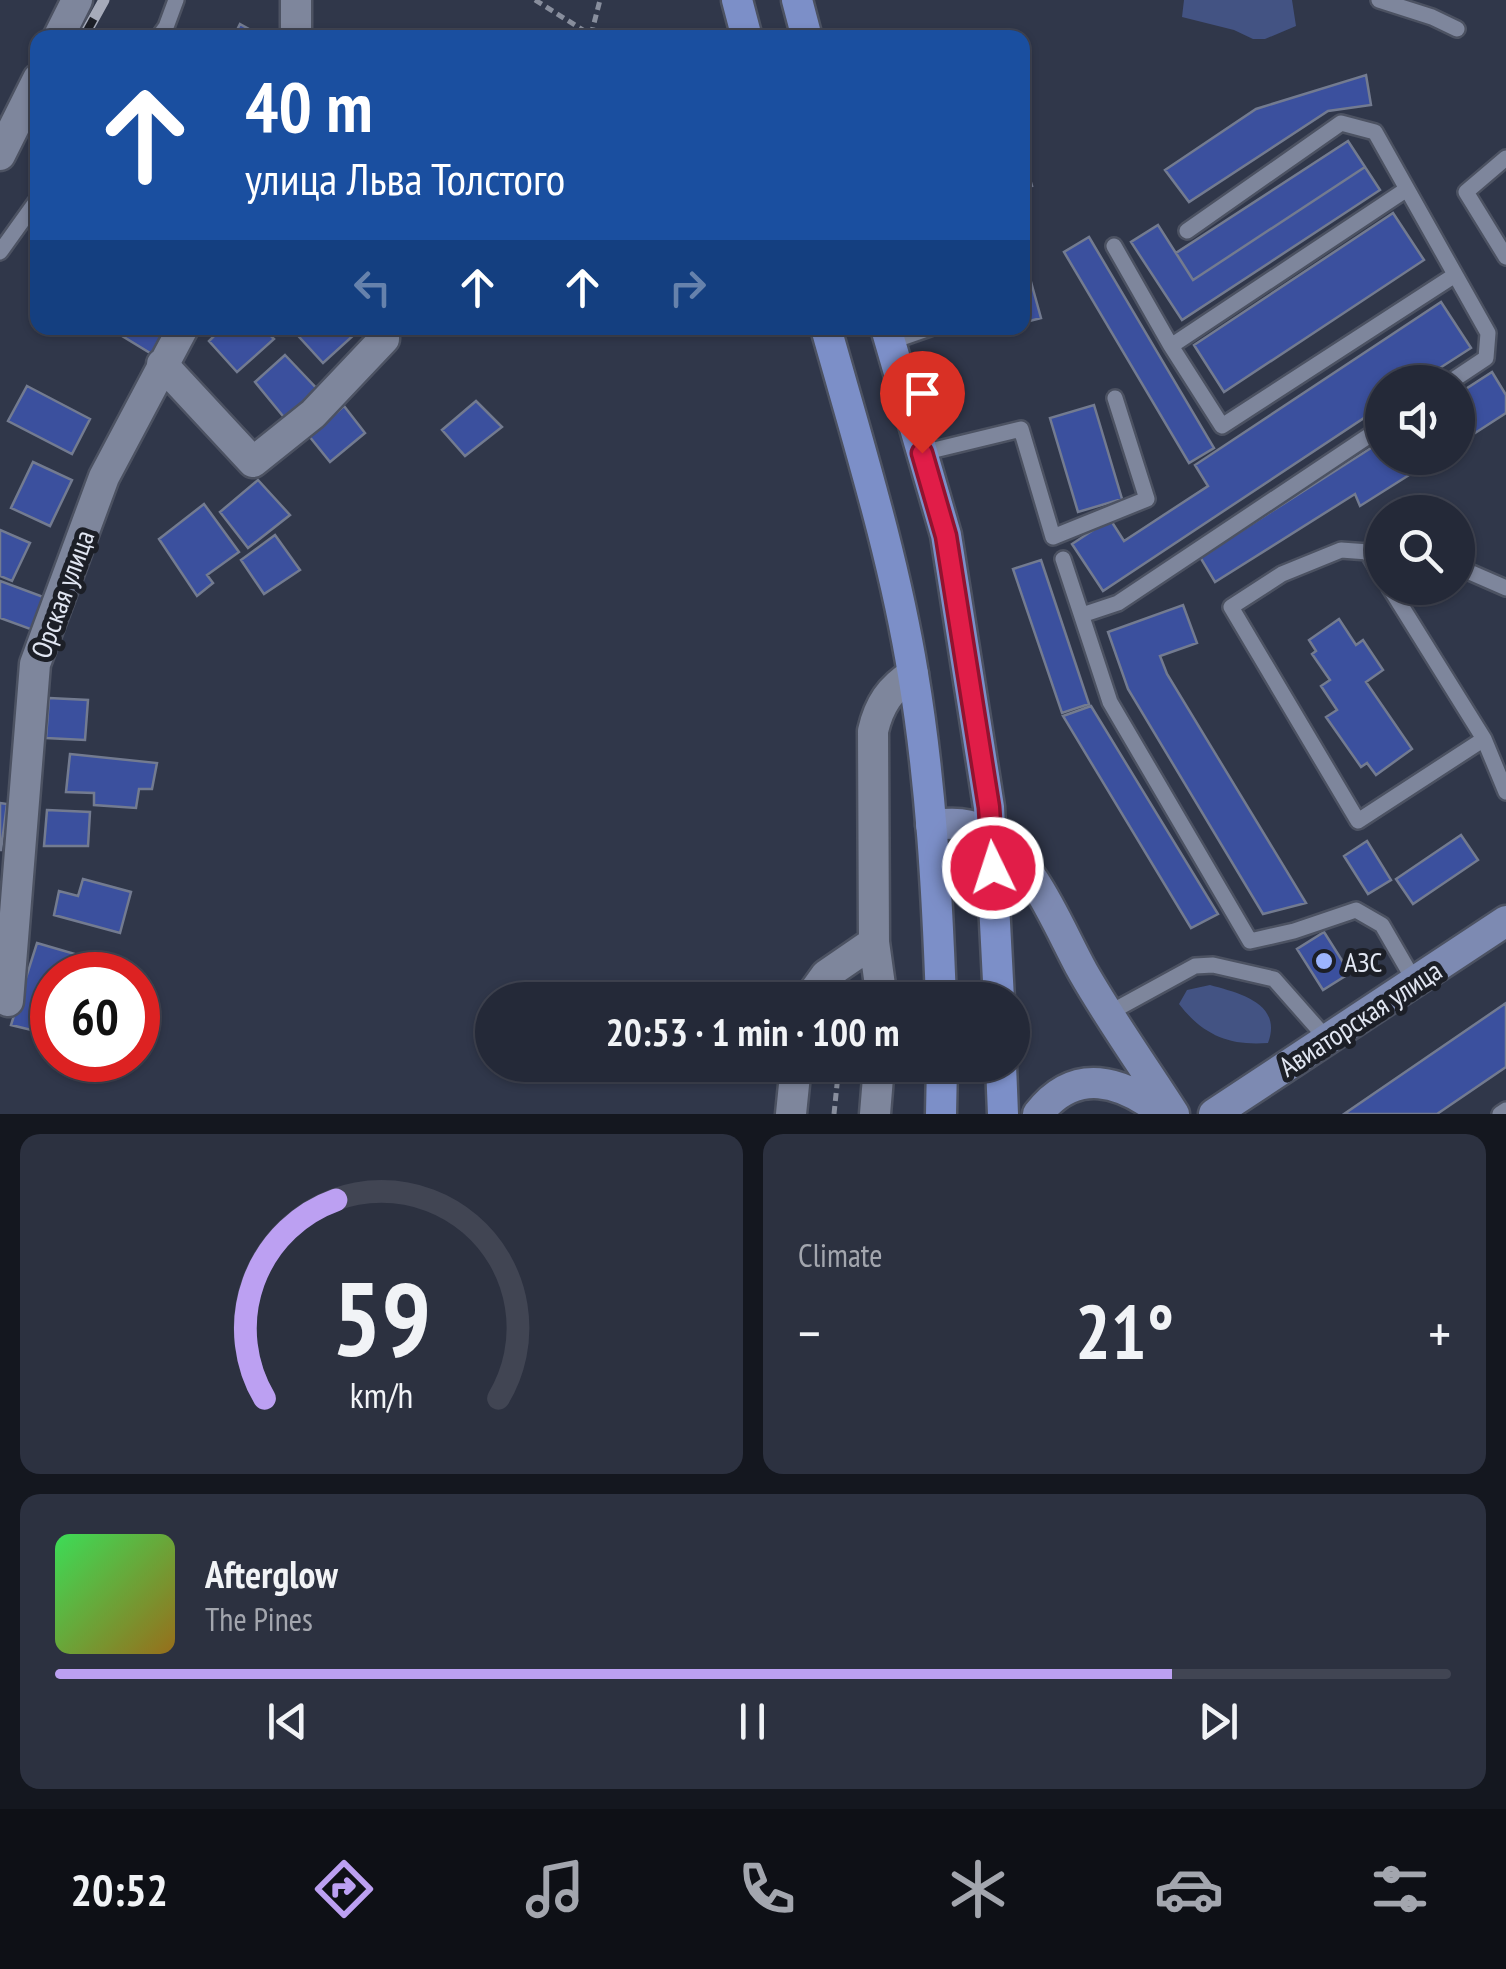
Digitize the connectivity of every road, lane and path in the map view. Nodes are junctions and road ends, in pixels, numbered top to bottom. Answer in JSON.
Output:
{"nodes":[{"id":1,"x":77,"y":0,"type":"edge"},
{"id":2,"x":176,"y":0,"type":"edge"},
{"id":3,"x":296,"y":0,"type":"edge"},
{"id":4,"x":535,"y":0,"type":"edge"},
{"id":5,"x":600,"y":0,"type":"edge"},
{"id":6,"x":737,"y":0,"type":"edge"},
{"id":7,"x":1380,"y":0,"type":"edge"},
{"id":8,"x":1457,"y":29,"type":"dead end"},
{"id":9,"x":62,"y":30,"type":"edge"},
{"id":10,"x":164,"y":30,"type":"edge"},
{"id":11,"x":296,"y":30,"type":"edge"},
{"id":12,"x":581,"y":30,"type":"edge"},
{"id":13,"x":592,"y":30,"type":"edge"},
{"id":14,"x":745,"y":30,"type":"edge"},
{"id":15,"x":30,"y":96,"type":"edge"},
{"id":16,"x":0,"y":155,"type":"edge"},
{"id":17,"x":1506,"y":158,"type":"edge"},
{"id":18,"x":1407,"y":189,"type":"junction"},
{"id":19,"x":30,"y":210,"type":"edge"},
{"id":20,"x":1186,"y":231,"type":"dead end"},
{"id":21,"x":1114,"y":246,"type":"dead end"},
{"id":22,"x":0,"y":252,"type":"edge"},
{"id":23,"x":1506,"y":257,"type":"edge"},
{"id":24,"x":1455,"y":275,"type":"junction"},
{"id":25,"x":178,"y":335,"type":"edge"},
{"id":26,"x":384,"y":335,"type":"edge"},
{"id":27,"x":828,"y":335,"type":"edge"},
{"id":28,"x":888,"y":335,"type":"edge"},
{"id":29,"x":1172,"y":346,"type":"junction"},
{"id":30,"x":162,"y":364,"type":"junction"},
{"id":31,"x":1475,"y":365,"type":"edge"},
{"id":32,"x":1114,"y":398,"type":"dead end"},
{"id":33,"x":1365,"y":438,"type":"edge"},
{"id":34,"x":922,"y":453,"type":"junction"},
{"id":35,"x":1365,"y":551,"type":"edge"},
{"id":36,"x":1063,"y":559,"type":"dead end"},
{"id":37,"x":1475,"y":574,"type":"edge"},
{"id":38,"x":1506,"y":588,"type":"edge"},
{"id":39,"x":1401,"y":605,"type":"edge"},
{"id":40,"x":1082,"y":615,"type":"junction"},
{"id":41,"x":914,"y":674,"type":"junction"},
{"id":42,"x":1484,"y":738,"type":"junction"},
{"id":43,"x":1506,"y":792,"type":"edge"},
{"id":44,"x":930,"y":826,"type":"junction"},
{"id":45,"x":992,"y":836,"type":"junction"},
{"id":46,"x":1506,"y":921,"type":"edge"},
{"id":47,"x":874,"y":942,"type":"junction"},
{"id":48,"x":821,"y":982,"type":"edge"},
{"id":49,"x":880,"y":982,"type":"edge"},
{"id":50,"x":940,"y":982,"type":"edge"},
{"id":51,"x":999,"y":982,"type":"edge"},
{"id":52,"x":1414,"y":982,"type":"junction"},
{"id":53,"x":8,"y":1001,"type":"dead end"},
{"id":54,"x":1108,"y":1013,"type":"junction"},
{"id":55,"x":1328,"y":1039,"type":"junction"},
{"id":56,"x":794,"y":1082,"type":"edge"},
{"id":57,"x":837,"y":1082,"type":"edge"},
{"id":58,"x":878,"y":1082,"type":"edge"},
{"id":59,"x":942,"y":1082,"type":"edge"},
{"id":60,"x":1002,"y":1082,"type":"edge"},
{"id":61,"x":1153,"y":1106,"type":"edge"},
{"id":62,"x":791,"y":1114,"type":"edge"},
{"id":63,"x":834,"y":1114,"type":"edge"},
{"id":64,"x":875,"y":1114,"type":"edge"},
{"id":65,"x":941,"y":1114,"type":"edge"},
{"id":66,"x":1002,"y":1114,"type":"edge"},
{"id":67,"x":1038,"y":1114,"type":"edge"},
{"id":68,"x":1174,"y":1114,"type":"edge"},
{"id":69,"x":1214,"y":1114,"type":"edge"}],
"edges":[{"from":1,"to":9,"type":"street"},
{"from":2,"to":10,"type":"lane"},
{"from":3,"to":11,"type":"street"},
{"from":4,"to":12,"type":"path"},
{"from":5,"to":13,"type":"path"},
{"from":6,"to":14,"type":"main road"},
{"from":7,"to":8,"type":"lane"},
{"from":15,"to":16,"type":"street"},
{"from":17,"to":23,"type":"lane"},
{"from":18,"to":20,"type":"lane"},
{"from":18,"to":24,"type":"lane"},
{"from":18,"to":29,"type":"lane"},
{"from":19,"to":22,"type":"lane"},
{"from":21,"to":29,"type":"lane"},
{"from":24,"to":29,"type":"lane"},
{"from":24,"to":31,"type":"lane"},
{"from":25,"to":30,"type":"street","name":"Орская улица"},
{"from":26,"to":30,"type":"street"},
{"from":27,"to":41,"type":"main road"},
{"from":28,"to":34,"type":"main road"},
{"from":30,"to":53,"type":"street","name":"Орская улица"},
{"from":32,"to":34,"type":"lane"},
{"from":33,"to":40,"type":"lane"},
{"from":34,"to":45,"type":"main road"},
{"from":35,"to":42,"type":"lane"},
{"from":36,"to":40,"type":"lane"},
{"from":37,"to":38,"type":"lane"},
{"from":39,"to":42,"type":"lane"},
{"from":40,"to":52,"type":"lane"},
{"from":41,"to":44,"type":"main road"},
{"from":41,"to":47,"type":"street"},
{"from":42,"to":43,"type":"lane"},
{"from":44,"to":45,"type":"street"},
{"from":44,"to":50,"type":"main road"},
{"from":45,"to":51,"type":"main road"},
{"from":45,"to":54,"type":"street"},
{"from":46,"to":52,"type":"street","name":"Авиаторская улица"},
{"from":47,"to":48,"type":"street"},
{"from":47,"to":49,"type":"street"},
{"from":52,"to":55,"type":"street","name":"Авиаторская улица"},
{"from":54,"to":55,"type":"lane"},
{"from":54,"to":68,"type":"street"},
{"from":55,"to":69,"type":"street","name":"Авиаторская улица"},
{"from":56,"to":62,"type":"street"},
{"from":57,"to":63,"type":"path"},
{"from":58,"to":64,"type":"street"},
{"from":59,"to":65,"type":"main road"},
{"from":60,"to":66,"type":"main road"},
{"from":61,"to":67,"type":"street"}]}
